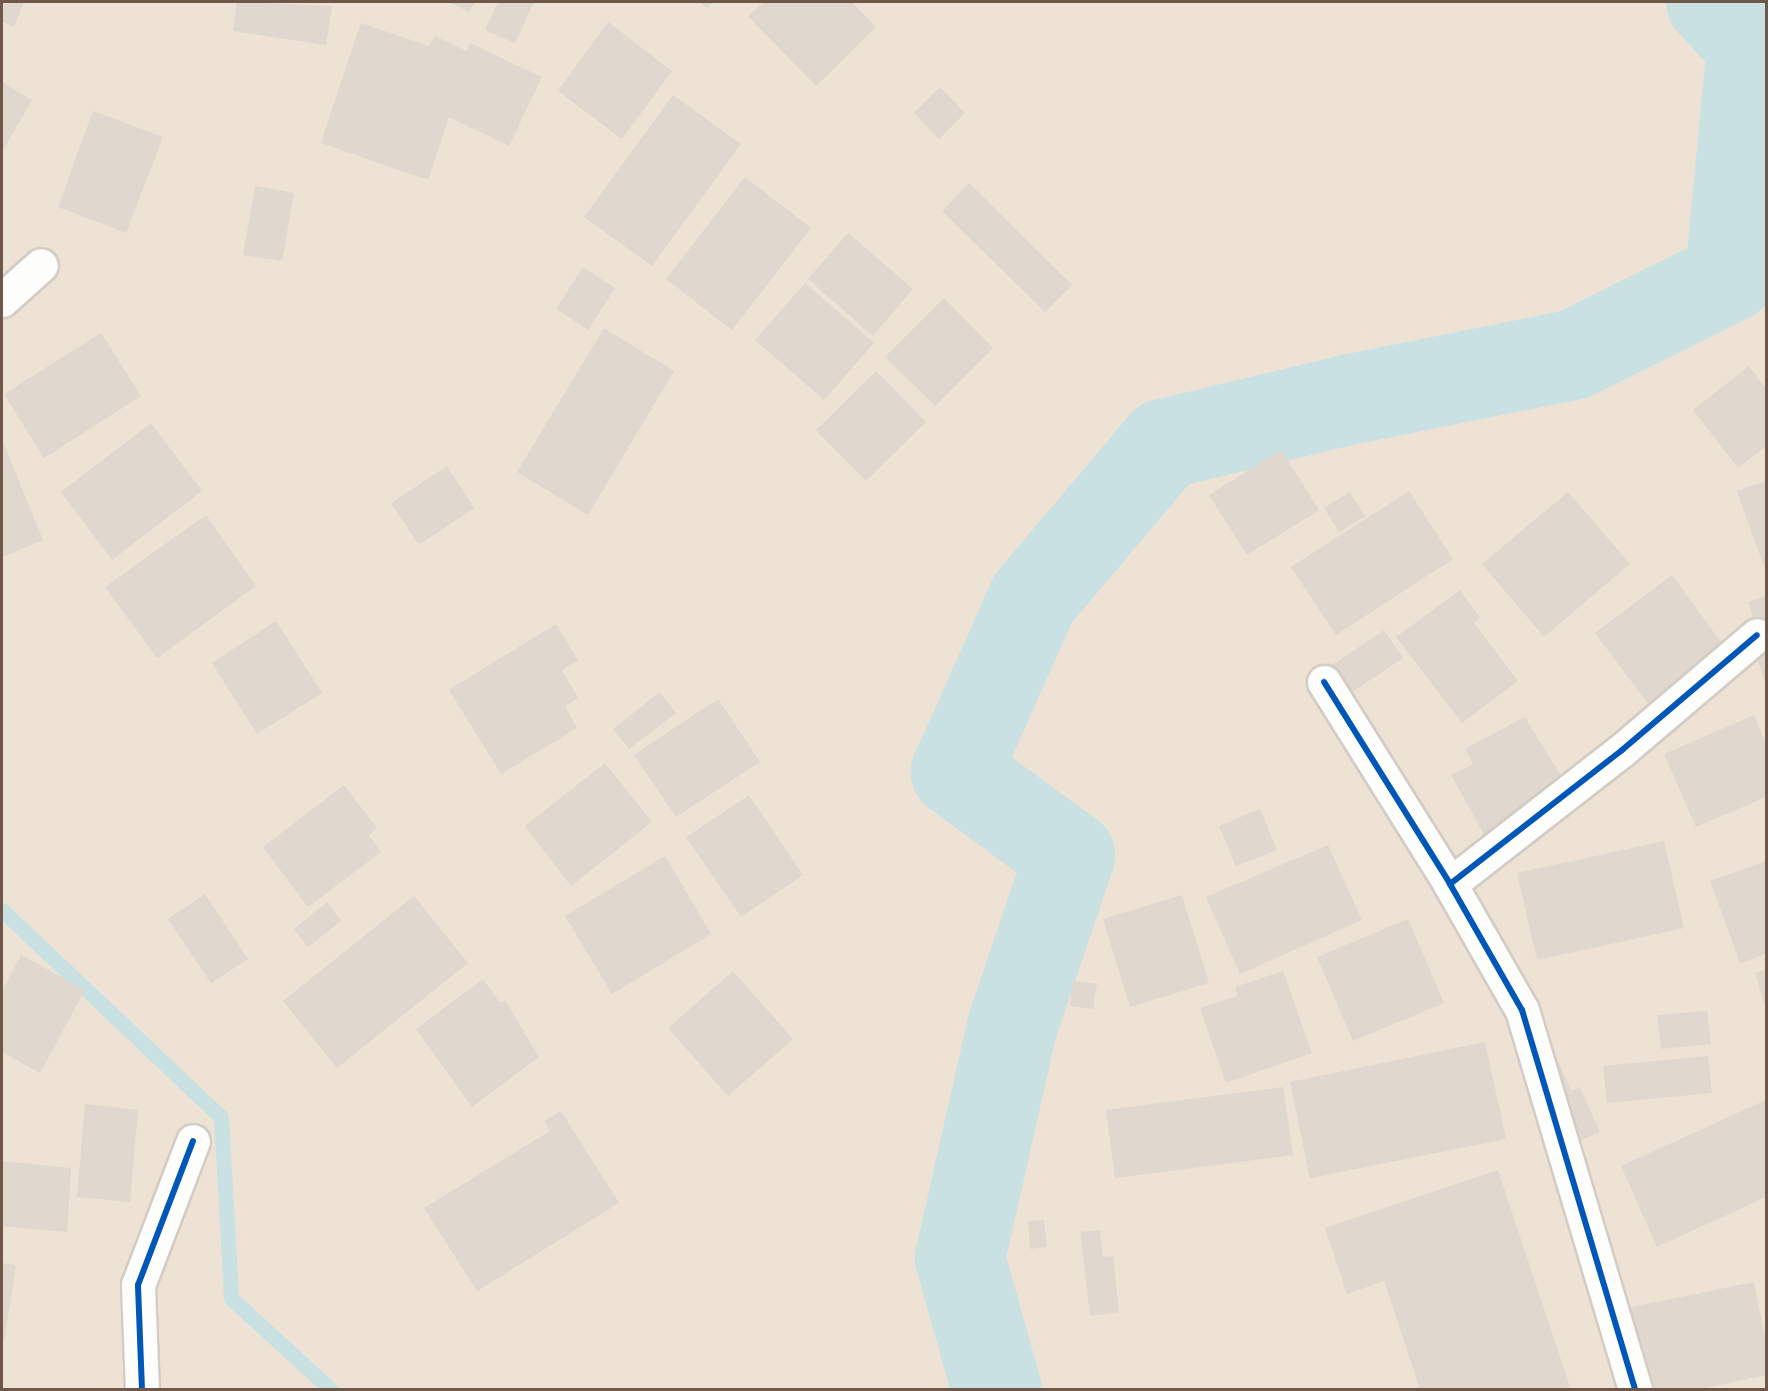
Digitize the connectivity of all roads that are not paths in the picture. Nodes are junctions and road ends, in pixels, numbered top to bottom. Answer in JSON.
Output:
{"nodes":[{"id":1,"x":41,"y":265,"type":"dead end"},
{"id":2,"x":2,"y":300,"type":"edge"},
{"id":3,"x":1757,"y":635,"type":"dead end"},
{"id":4,"x":1324,"y":682,"type":"dead end"},
{"id":5,"x":1450,"y":884,"type":"junction"},
{"id":6,"x":193,"y":1141,"type":"dead end"},
{"id":7,"x":142,"y":1389,"type":"edge"},
{"id":8,"x":1635,"y":1389,"type":"edge"}],
"edges":[{"from":1,"to":2,"type":"street"},
{"from":3,"to":5,"type":"street"},
{"from":4,"to":5,"type":"street"},
{"from":5,"to":8,"type":"street"},
{"from":6,"to":7,"type":"street"}]}
